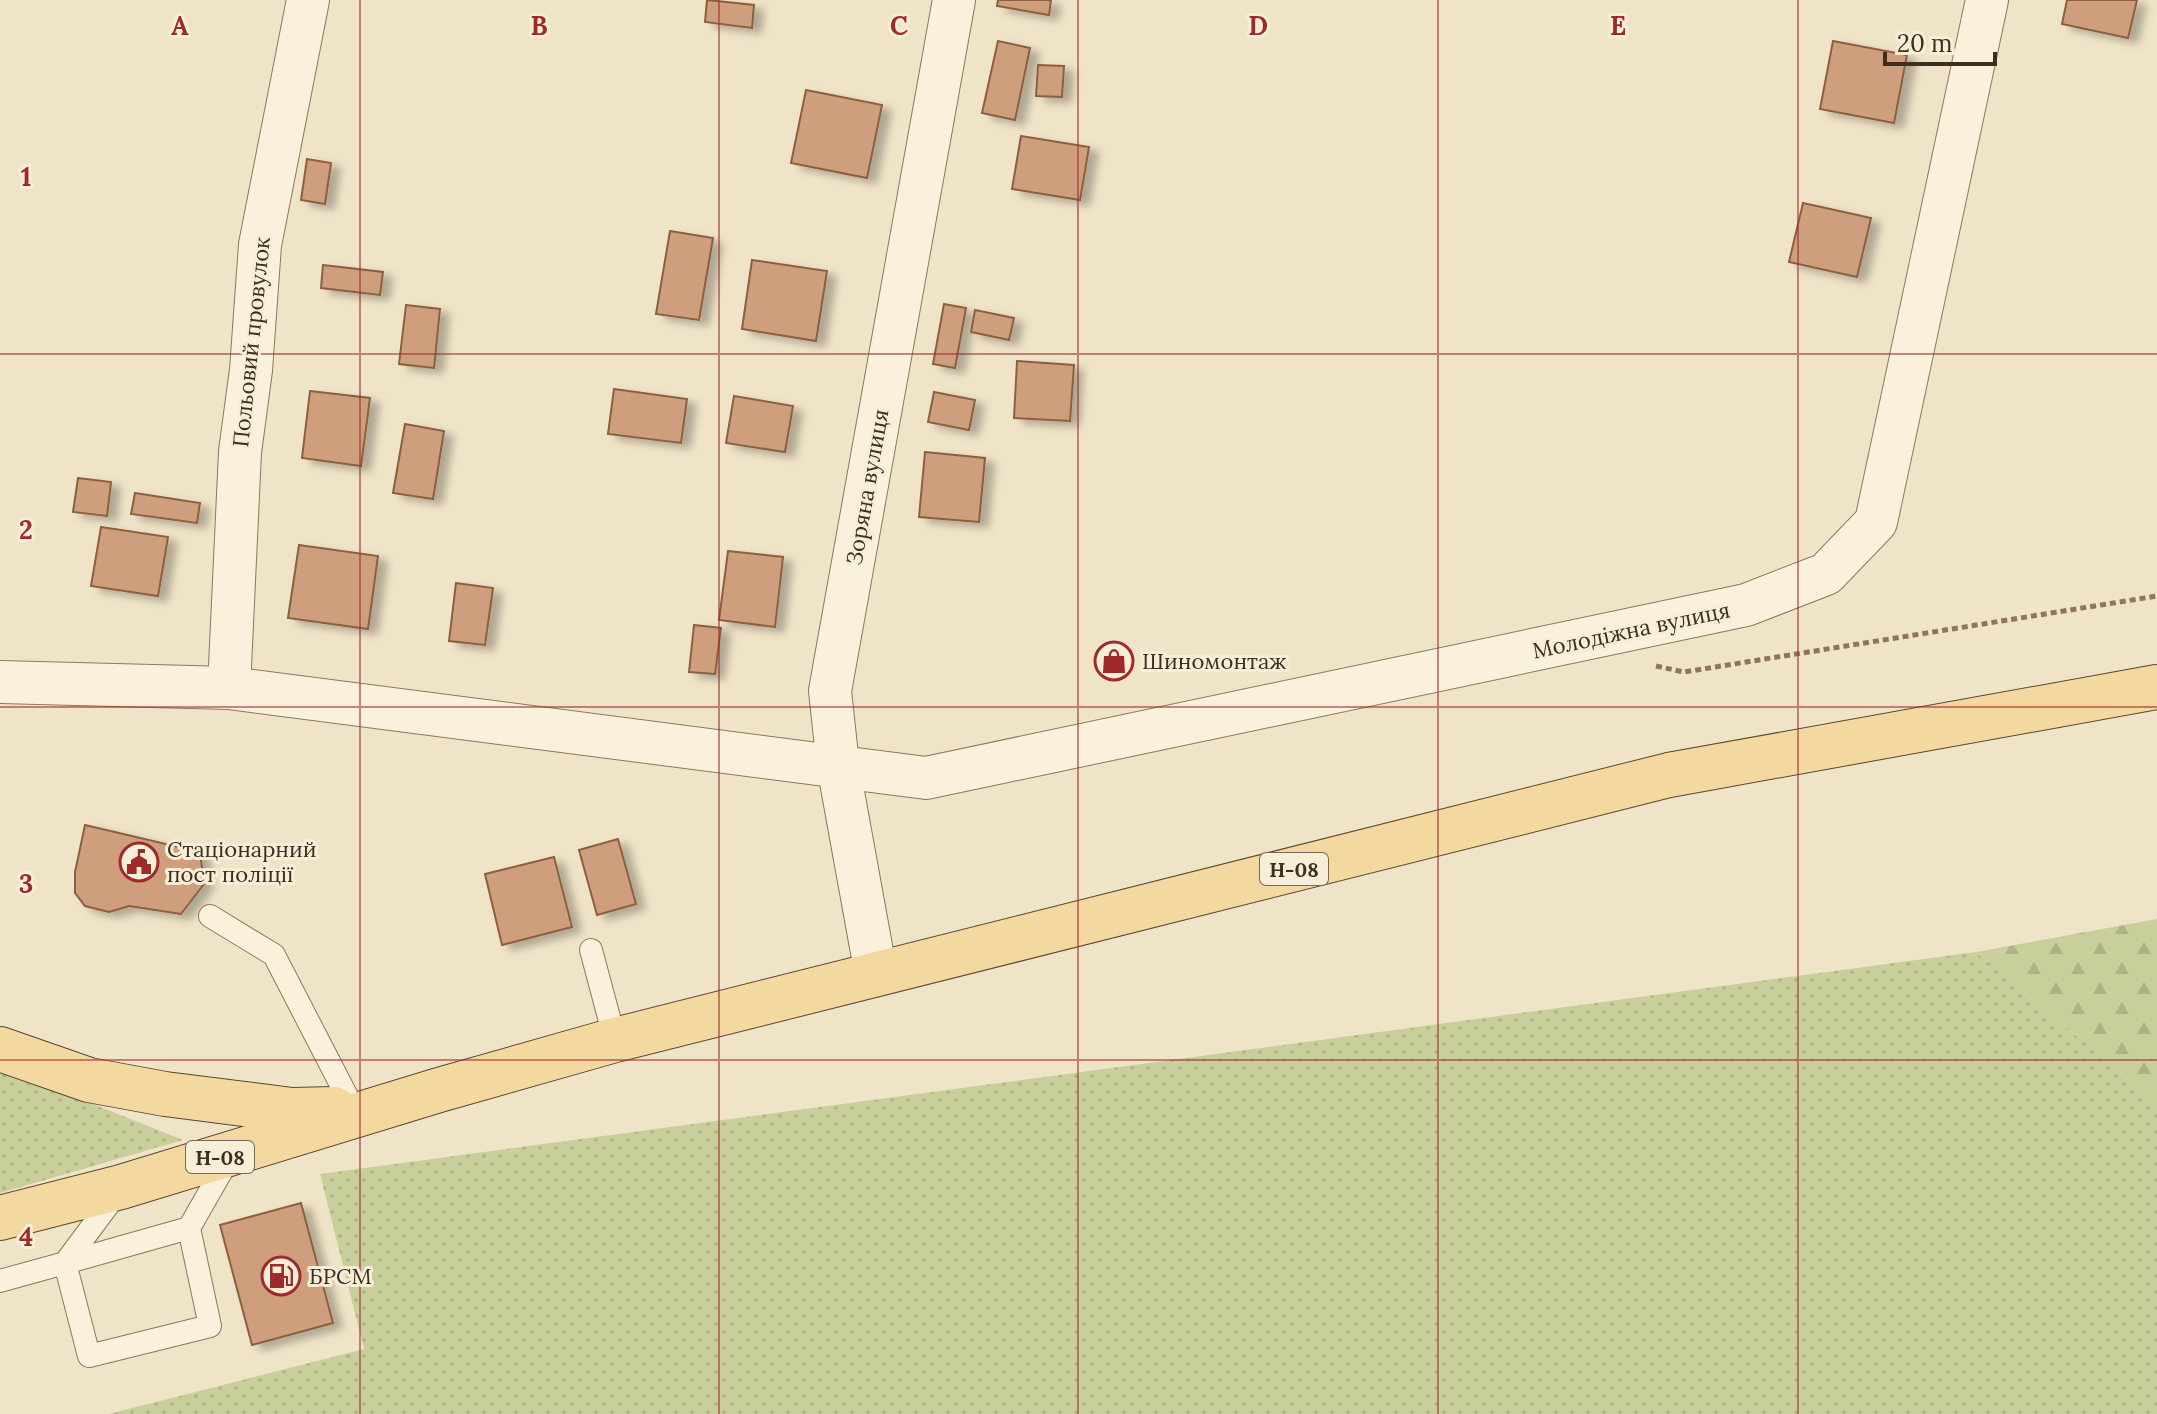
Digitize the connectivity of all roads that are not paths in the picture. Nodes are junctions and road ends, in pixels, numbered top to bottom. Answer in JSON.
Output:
{"nodes":[{"id":1,"x":308,"y":0,"type":"edge"},
{"id":2,"x":954,"y":0,"type":"edge"},
{"id":3,"x":1987,"y":0,"type":"edge"},
{"id":4,"x":0,"y":682,"type":"edge"},
{"id":5,"x":2157,"y":687,"type":"edge"},
{"id":6,"x":229,"y":688,"type":"junction"},
{"id":7,"x":838,"y":765,"type":"junction"},
{"id":8,"x":210,"y":916,"type":"dead end"},
{"id":9,"x":591,"y":950,"type":"dead end"},
{"id":10,"x":876,"y":974,"type":"junction"},
{"id":11,"x":615,"y":1040,"type":"junction"},
{"id":12,"x":0,"y":1049,"type":"edge"},
{"id":13,"x":439,"y":1090,"type":"junction"},
{"id":14,"x":353,"y":1108,"type":"junction"},
{"id":15,"x":232,"y":1153,"type":"junction"},
{"id":16,"x":121,"y":1187,"type":"junction"},
{"id":17,"x":0,"y":1218,"type":"edge"},
{"id":18,"x":189,"y":1228,"type":"junction"},
{"id":19,"x":65,"y":1263,"type":"junction"},
{"id":20,"x":0,"y":1281,"type":"edge"}],
"edges":[{"from":1,"to":6,"type":"street","name":"Польовий провулок"},
{"from":2,"to":7,"type":"street","name":"Зоряна вулиця"},
{"from":3,"to":7,"type":"street","name":"Молодіжна вулиця"},
{"from":4,"to":6,"type":"street","name":"Молодіжна вулиця"},
{"from":5,"to":10,"type":"main road","number":"Н-08"},
{"from":6,"to":7,"type":"street","name":"Молодіжна вулиця"},
{"from":7,"to":10,"type":"street","name":"Зоряна вулиця"},
{"from":8,"to":14,"type":"lane"},
{"from":9,"to":11,"type":"lane"},
{"from":10,"to":11,"type":"main road","number":"Н-08"},
{"from":11,"to":13,"type":"main road","number":"Н-08"},
{"from":12,"to":14,"type":"main road","number":"Н-08"},
{"from":13,"to":14,"type":"main road","number":"Н-08"},
{"from":13,"to":15,"type":"main road","number":"Н-08"},
{"from":15,"to":16,"type":"main road","number":"Н-08"},
{"from":15,"to":18,"type":"lane"},
{"from":16,"to":17,"type":"main road","number":"Н-08"},
{"from":16,"to":19,"type":"lane"},
{"from":18,"to":19,"type":"lane"},
{"from":18,"to":19,"type":"lane"},
{"from":19,"to":20,"type":"lane"}]}
